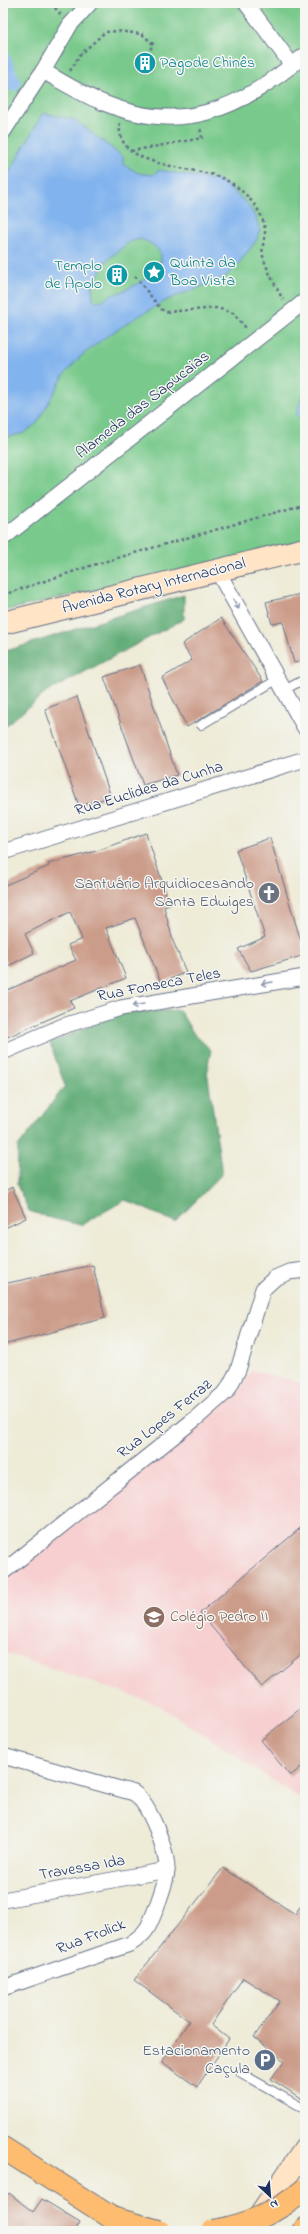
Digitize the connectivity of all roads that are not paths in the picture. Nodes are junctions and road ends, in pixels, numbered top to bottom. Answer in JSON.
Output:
{"nodes":[{"id":1,"x":90,"y":3,"type":"edge"},
{"id":2,"x":246,"y":3,"type":"edge"},
{"id":3,"x":305,"y":54,"type":"edge"},
{"id":4,"x":292,"y":65,"type":"junction"},
{"id":5,"x":44,"y":71,"type":"junction"},
{"id":6,"x":3,"y":132,"type":"edge"},
{"id":7,"x":305,"y":301,"type":"edge"},
{"id":8,"x":3,"y":538,"type":"edge"},
{"id":9,"x":305,"y":549,"type":"edge"},
{"id":10,"x":216,"y":570,"type":"junction"},
{"id":11,"x":3,"y":623,"type":"edge"},
{"id":12,"x":305,"y":679,"type":"edge"},
{"id":13,"x":281,"y":685,"type":"junction"},
{"id":14,"x":201,"y":725,"type":"dead end"},
{"id":15,"x":305,"y":728,"type":"edge"},
{"id":16,"x":305,"y":760,"type":"edge"},
{"id":17,"x":3,"y":852,"type":"edge"},
{"id":18,"x":305,"y":977,"type":"edge"},
{"id":19,"x":3,"y":1052,"type":"edge"},
{"id":20,"x":305,"y":1270,"type":"edge"},
{"id":21,"x":3,"y":1572,"type":"edge"},
{"id":22,"x":3,"y":1756,"type":"edge"},
{"id":23,"x":167,"y":1870,"type":"junction"},
{"id":24,"x":3,"y":1900,"type":"edge"},
{"id":25,"x":3,"y":1988,"type":"edge"},
{"id":26,"x":241,"y":2073,"type":"dead end"},
{"id":27,"x":305,"y":2109,"type":"edge"},
{"id":28,"x":3,"y":2136,"type":"edge"},
{"id":29,"x":3,"y":2148,"type":"edge"},
{"id":30,"x":305,"y":2149,"type":"edge"},
{"id":31,"x":305,"y":2189,"type":"edge"},
{"id":32,"x":305,"y":2226,"type":"edge"},
{"id":33,"x":121,"y":2227,"type":"edge"},
{"id":34,"x":153,"y":2231,"type":"edge"},
{"id":35,"x":159,"y":2231,"type":"edge"},
{"id":36,"x":213,"y":2231,"type":"edge"},
{"id":37,"x":248,"y":2231,"type":"edge"},
{"id":38,"x":298,"y":2231,"type":"edge"}],
"edges":[{"from":1,"to":5,"type":"street"},
{"from":2,"to":4,"type":"street"},
{"from":3,"to":4,"type":"street"},
{"from":4,"to":5,"type":"street"},
{"from":5,"to":6,"type":"street"},
{"from":7,"to":8,"type":"street","name":"Alameda das Sapucaias"},
{"from":9,"to":10,"type":"main road","name":"Avenida Rotary Internacional"},
{"from":10,"to":11,"type":"main road","name":"Avenida Rotary Internacional"},
{"from":10,"to":13,"type":"street","one_way":true},
{"from":12,"to":13,"type":"lane"},
{"from":13,"to":14,"type":"lane"},
{"from":13,"to":15,"type":"street"},
{"from":16,"to":17,"type":"street","name":"Rua Euclides da Cunha"},
{"from":18,"to":19,"type":"street","name":"Rua Fonseca Teles","one_way":true},
{"from":20,"to":21,"type":"street","name":"Rua Lopes Ferraz"},
{"from":22,"to":23,"type":"street","name":"Rua Frolick"},
{"from":23,"to":24,"type":"street","name":"Travessa Ida"},
{"from":23,"to":25,"type":"street","name":"Rua Frolick"},
{"from":26,"to":27,"type":"lane"},
{"from":28,"to":34,"type":"main road"},
{"from":29,"to":33,"type":"highway"},
{"from":30,"to":37,"type":"main road"},
{"from":31,"to":36,"type":"highway","bridge":true},
{"from":32,"to":38,"type":"main road"},
{"from":33,"to":35,"type":"highway","bridge":true}]}
